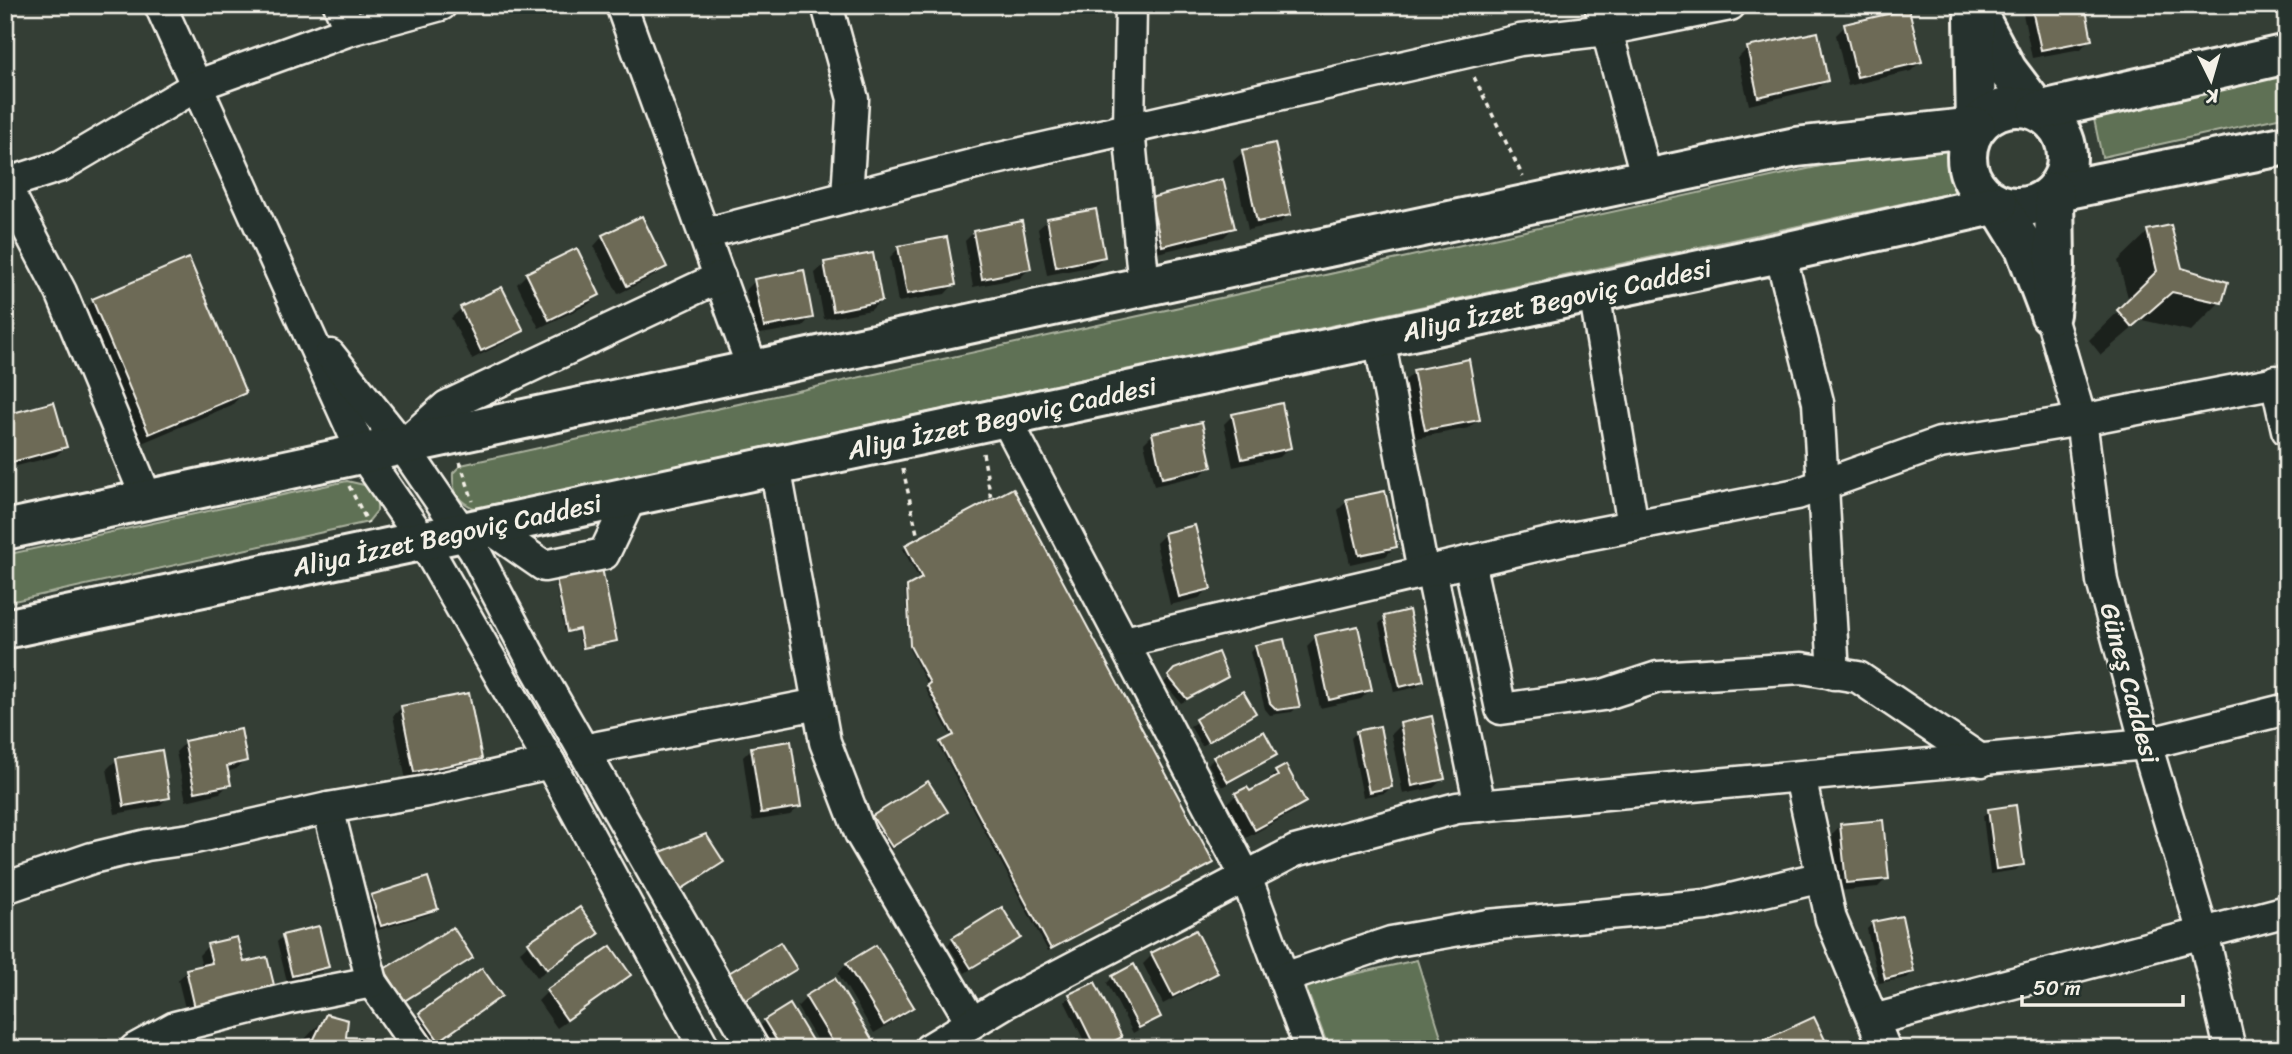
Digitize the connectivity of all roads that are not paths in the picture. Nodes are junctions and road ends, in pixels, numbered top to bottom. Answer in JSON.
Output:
{"nodes":[{"id":1,"x":160,"y":5,"type":"edge"},
{"id":2,"x":441,"y":5,"type":"edge"},
{"id":3,"x":621,"y":5,"type":"edge"},
{"id":4,"x":828,"y":5,"type":"edge"},
{"id":5,"x":1131,"y":5,"type":"edge"},
{"id":6,"x":1730,"y":5,"type":"edge"},
{"id":7,"x":1973,"y":6,"type":"edge"},
{"id":8,"x":344,"y":17,"type":"edge"},
{"id":9,"x":1603,"y":17,"type":"edge"},
{"id":10,"x":2287,"y":54,"type":"edge"},
{"id":11,"x":198,"y":85,"type":"junction"},
{"id":12,"x":2038,"y":110,"type":"junction"},
{"id":13,"x":1976,"y":127,"type":"junction"},
{"id":14,"x":1129,"y":129,"type":"junction"},
{"id":15,"x":2287,"y":145,"type":"edge"},
{"id":16,"x":1647,"y":179,"type":"junction"},
{"id":17,"x":5,"y":185,"type":"edge"},
{"id":18,"x":2054,"y":192,"type":"junction"},
{"id":19,"x":847,"y":197,"type":"junction"},
{"id":20,"x":1998,"y":204,"type":"junction"},
{"id":21,"x":704,"y":234,"type":"junction"},
{"id":22,"x":1780,"y":253,"type":"junction"},
{"id":23,"x":720,"y":277,"type":"junction"},
{"id":24,"x":1144,"y":286,"type":"junction"},
{"id":25,"x":1594,"y":292,"type":"junction"},
{"id":26,"x":2050,"y":314,"type":"junction"},
{"id":27,"x":308,"y":328,"type":"junction"},
{"id":28,"x":1378,"y":338,"type":"junction"},
{"id":29,"x":753,"y":370,"type":"junction"},
{"id":30,"x":2281,"y":380,"type":"edge"},
{"id":31,"x":2081,"y":420,"type":"junction"},
{"id":32,"x":993,"y":430,"type":"junction"},
{"id":33,"x":2287,"y":430,"type":"edge"},
{"id":34,"x":402,"y":445,"type":"junction"},
{"id":35,"x":350,"y":456,"type":"junction"},
{"id":36,"x":775,"y":466,"type":"junction"},
{"id":37,"x":1824,"y":485,"type":"junction"},
{"id":38,"x":631,"y":497,"type":"junction"},
{"id":39,"x":148,"y":499,"type":"junction"},
{"id":40,"x":1633,"y":526,"type":"junction"},
{"id":41,"x":477,"y":529,"type":"junction"},
{"id":42,"x":5,"y":530,"type":"edge"},
{"id":43,"x":423,"y":541,"type":"junction"},
{"id":44,"x":1469,"y":561,"type":"junction"},
{"id":45,"x":1427,"y":571,"type":"junction"},
{"id":46,"x":5,"y":629,"type":"edge"},
{"id":47,"x":1124,"y":642,"type":"junction"},
{"id":48,"x":1834,"y":674,"type":"junction"},
{"id":49,"x":818,"y":704,"type":"junction"},
{"id":50,"x":2287,"y":709,"type":"edge"},
{"id":51,"x":2146,"y":744,"type":"junction"},
{"id":52,"x":583,"y":750,"type":"junction"},
{"id":53,"x":1982,"y":761,"type":"junction"},
{"id":54,"x":550,"y":762,"type":"junction"},
{"id":55,"x":1800,"y":777,"type":"junction"},
{"id":56,"x":1480,"y":806,"type":"junction"},
{"id":57,"x":328,"y":808,"type":"junction"},
{"id":58,"x":1246,"y":877,"type":"junction"},
{"id":59,"x":1822,"y":877,"type":"junction"},
{"id":60,"x":6,"y":885,"type":"edge"},
{"id":61,"x":2287,"y":911,"type":"edge"},
{"id":62,"x":2203,"y":933,"type":"junction"},
{"id":63,"x":1284,"y":978,"type":"junction"},
{"id":64,"x":372,"y":982,"type":"junction"},
{"id":65,"x":1873,"y":1020,"type":"junction"},
{"id":66,"x":972,"y":1023,"type":"junction"},
{"id":67,"x":169,"y":1038,"type":"edge"},
{"id":68,"x":135,"y":1049,"type":"edge"},
{"id":69,"x":419,"y":1049,"type":"edge"},
{"id":70,"x":705,"y":1049,"type":"edge"},
{"id":71,"x":754,"y":1049,"type":"edge"},
{"id":72,"x":929,"y":1049,"type":"edge"},
{"id":73,"x":1310,"y":1049,"type":"edge"},
{"id":74,"x":1885,"y":1049,"type":"edge"},
{"id":75,"x":2230,"y":1049,"type":"edge"}],
"edges":[{"from":1,"to":11,"type":"street"},
{"from":2,"to":8,"type":"street"},
{"from":3,"to":21,"type":"street"},
{"from":4,"to":19,"type":"street"},
{"from":5,"to":14,"type":"street"},
{"from":6,"to":9,"type":"street"},
{"from":7,"to":12,"type":"main road"},
{"from":7,"to":13,"type":"main road"},
{"from":8,"to":11,"type":"street"},
{"from":9,"to":14,"type":"street"},
{"from":9,"to":16,"type":"street"},
{"from":10,"to":12,"type":"main road"},
{"from":11,"to":17,"type":"street"},
{"from":11,"to":27,"type":"street"},
{"from":12,"to":13,"type":"main road"},
{"from":12,"to":18,"type":"main road"},
{"from":13,"to":16,"type":"main road"},
{"from":13,"to":20,"type":"main road"},
{"from":14,"to":19,"type":"street"},
{"from":14,"to":24,"type":"street"},
{"from":15,"to":18,"type":"main road"},
{"from":16,"to":24,"type":"main road"},
{"from":17,"to":39,"type":"street"},
{"from":18,"to":20,"type":"main road"},
{"from":18,"to":26,"type":"main road"},
{"from":19,"to":21,"type":"street"},
{"from":20,"to":22,"type":"main road","name":"Aliya İzzet Begoviç Caddesi"},
{"from":20,"to":26,"type":"main road"},
{"from":21,"to":23,"type":"street"},
{"from":22,"to":25,"type":"main road","name":"Aliya İzzet Begoviç Caddesi"},
{"from":22,"to":37,"type":"street"},
{"from":23,"to":29,"type":"street"},
{"from":23,"to":34,"type":"street"},
{"from":24,"to":29,"type":"main road"},
{"from":25,"to":28,"type":"main road","name":"Aliya İzzet Begoviç Caddesi"},
{"from":25,"to":40,"type":"street"},
{"from":26,"to":31,"type":"street","name":"Güneş Caddesi"},
{"from":27,"to":34,"type":"street"},
{"from":27,"to":35,"type":"street"},
{"from":28,"to":32,"type":"main road","name":"Aliya İzzet Begoviç Caddesi"},
{"from":28,"to":45,"type":"street"},
{"from":29,"to":34,"type":"main road"},
{"from":30,"to":31,"type":"street"},
{"from":30,"to":33,"type":"street"},
{"from":31,"to":37,"type":"street"},
{"from":31,"to":51,"type":"street","name":"Güneş Caddesi"},
{"from":32,"to":36,"type":"main road","name":"Aliya İzzet Begoviç Caddesi"},
{"from":32,"to":47,"type":"street"},
{"from":34,"to":35,"type":"main road"},
{"from":34,"to":41,"type":"street"},
{"from":35,"to":39,"type":"main road"},
{"from":35,"to":43,"type":"street"},
{"from":36,"to":38,"type":"main road","name":"Aliya İzzet Begoviç Caddesi"},
{"from":36,"to":49,"type":"street"},
{"from":37,"to":40,"type":"street"},
{"from":37,"to":48,"type":"street"},
{"from":38,"to":41,"type":"main road","name":"Aliya İzzet Begoviç Caddesi"},
{"from":38,"to":41,"type":"street"},
{"from":39,"to":42,"type":"main road"},
{"from":40,"to":44,"type":"street"},
{"from":41,"to":43,"type":"main road","name":"Aliya İzzet Begoviç Caddesi"},
{"from":41,"to":52,"type":"street"},
{"from":43,"to":46,"type":"main road","name":"Aliya İzzet Begoviç Caddesi"},
{"from":43,"to":54,"type":"street"},
{"from":44,"to":45,"type":"street"},
{"from":44,"to":48,"type":"street"},
{"from":45,"to":47,"type":"street"},
{"from":45,"to":56,"type":"street"},
{"from":47,"to":58,"type":"street"},
{"from":48,"to":53,"type":"street"},
{"from":49,"to":52,"type":"street"},
{"from":49,"to":66,"type":"street"},
{"from":50,"to":51,"type":"street"},
{"from":51,"to":53,"type":"street"},
{"from":51,"to":62,"type":"street","name":"Güneş Caddesi"},
{"from":52,"to":71,"type":"street"},
{"from":53,"to":55,"type":"street"},
{"from":54,"to":57,"type":"street"},
{"from":54,"to":70,"type":"street"},
{"from":55,"to":56,"type":"street"},
{"from":55,"to":59,"type":"street"},
{"from":56,"to":58,"type":"street"},
{"from":57,"to":60,"type":"street"},
{"from":57,"to":64,"type":"street"},
{"from":58,"to":63,"type":"street"},
{"from":58,"to":66,"type":"street"},
{"from":59,"to":63,"type":"street"},
{"from":59,"to":65,"type":"street"},
{"from":61,"to":62,"type":"street"},
{"from":62,"to":65,"type":"street"},
{"from":62,"to":75,"type":"street","name":"Güneş Caddesi"},
{"from":63,"to":73,"type":"street"},
{"from":64,"to":67,"type":"street"},
{"from":64,"to":69,"type":"street"},
{"from":65,"to":74,"type":"street"},
{"from":66,"to":72,"type":"street"},
{"from":67,"to":68,"type":"street"}]}
